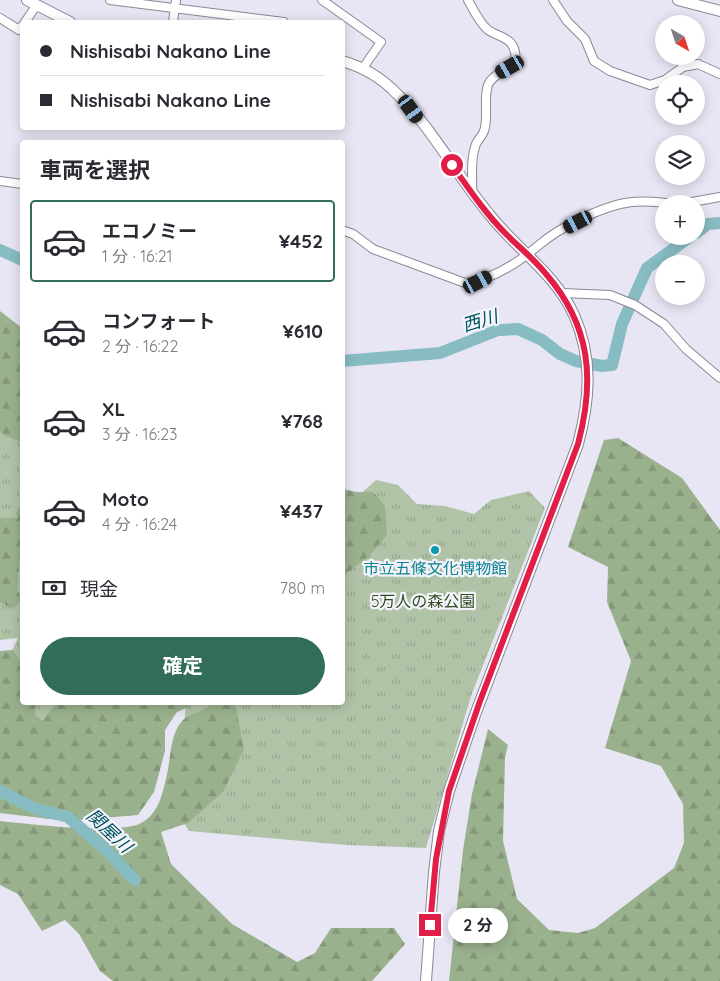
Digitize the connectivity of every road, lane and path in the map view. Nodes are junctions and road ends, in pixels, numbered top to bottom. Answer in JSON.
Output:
{"nodes":[{"id":1,"x":27,"y":0,"type":"edge"},
{"id":2,"x":110,"y":0,"type":"edge"},
{"id":3,"x":176,"y":0,"type":"edge"},
{"id":4,"x":322,"y":0,"type":"edge"},
{"id":5,"x":468,"y":0,"type":"edge"},
{"id":6,"x":553,"y":0,"type":"edge"},
{"id":7,"x":678,"y":0,"type":"edge"},
{"id":8,"x":36,"y":6,"type":"junction"},
{"id":9,"x":175,"y":9,"type":"junction"},
{"id":10,"x":720,"y":11,"type":"edge"},
{"id":11,"x":0,"y":18,"type":"edge"},
{"id":12,"x":343,"y":19,"type":"edge"},
{"id":13,"x":26,"y":20,"type":"edge"},
{"id":14,"x":66,"y":20,"type":"edge"},
{"id":15,"x":173,"y":20,"type":"edge"},
{"id":16,"x":267,"y":20,"type":"edge"},
{"id":17,"x":345,"y":20,"type":"edge"},
{"id":18,"x":20,"y":30,"type":"edge"},
{"id":19,"x":345,"y":62,"type":"edge"},
{"id":20,"x":363,"y":68,"type":"junction"},
{"id":21,"x":720,"y":74,"type":"edge"},
{"id":22,"x":0,"y":181,"type":"edge"},
{"id":23,"x":20,"y":184,"type":"edge"},
{"id":24,"x":472,"y":193,"type":"junction"},
{"id":25,"x":720,"y":197,"type":"edge"},
{"id":26,"x":705,"y":200,"type":"edge"},
{"id":27,"x":655,"y":202,"type":"edge"},
{"id":28,"x":345,"y":231,"type":"edge"},
{"id":29,"x":529,"y":255,"type":"junction"},
{"id":30,"x":562,"y":293,"type":"junction"},
{"id":31,"x":720,"y":378,"type":"edge"},
{"id":32,"x":426,"y":981,"type":"edge"}],
"edges":[{"from":1,"to":8,"type":"main road"},
{"from":2,"to":9,"type":"street"},
{"from":3,"to":9,"type":"street"},
{"from":4,"to":12,"type":"street"},
{"from":5,"to":24,"type":"street"},
{"from":6,"to":21,"type":"street"},
{"from":7,"to":10,"type":"main road"},
{"from":8,"to":13,"type":"street"},
{"from":8,"to":14,"type":"main road"},
{"from":9,"to":15,"type":"street"},
{"from":9,"to":16,"type":"street"},
{"from":11,"to":18,"type":"street"},
{"from":17,"to":20,"type":"street"},
{"from":19,"to":20,"type":"main road"},
{"from":20,"to":24,"type":"main road"},
{"from":22,"to":23,"type":"street"},
{"from":24,"to":29,"type":"main road"},
{"from":25,"to":26,"type":"street"},
{"from":27,"to":29,"type":"street"},
{"from":28,"to":29,"type":"street"},
{"from":29,"to":30,"type":"main road"},
{"from":30,"to":31,"type":"street"},
{"from":30,"to":32,"type":"main road"}]}
